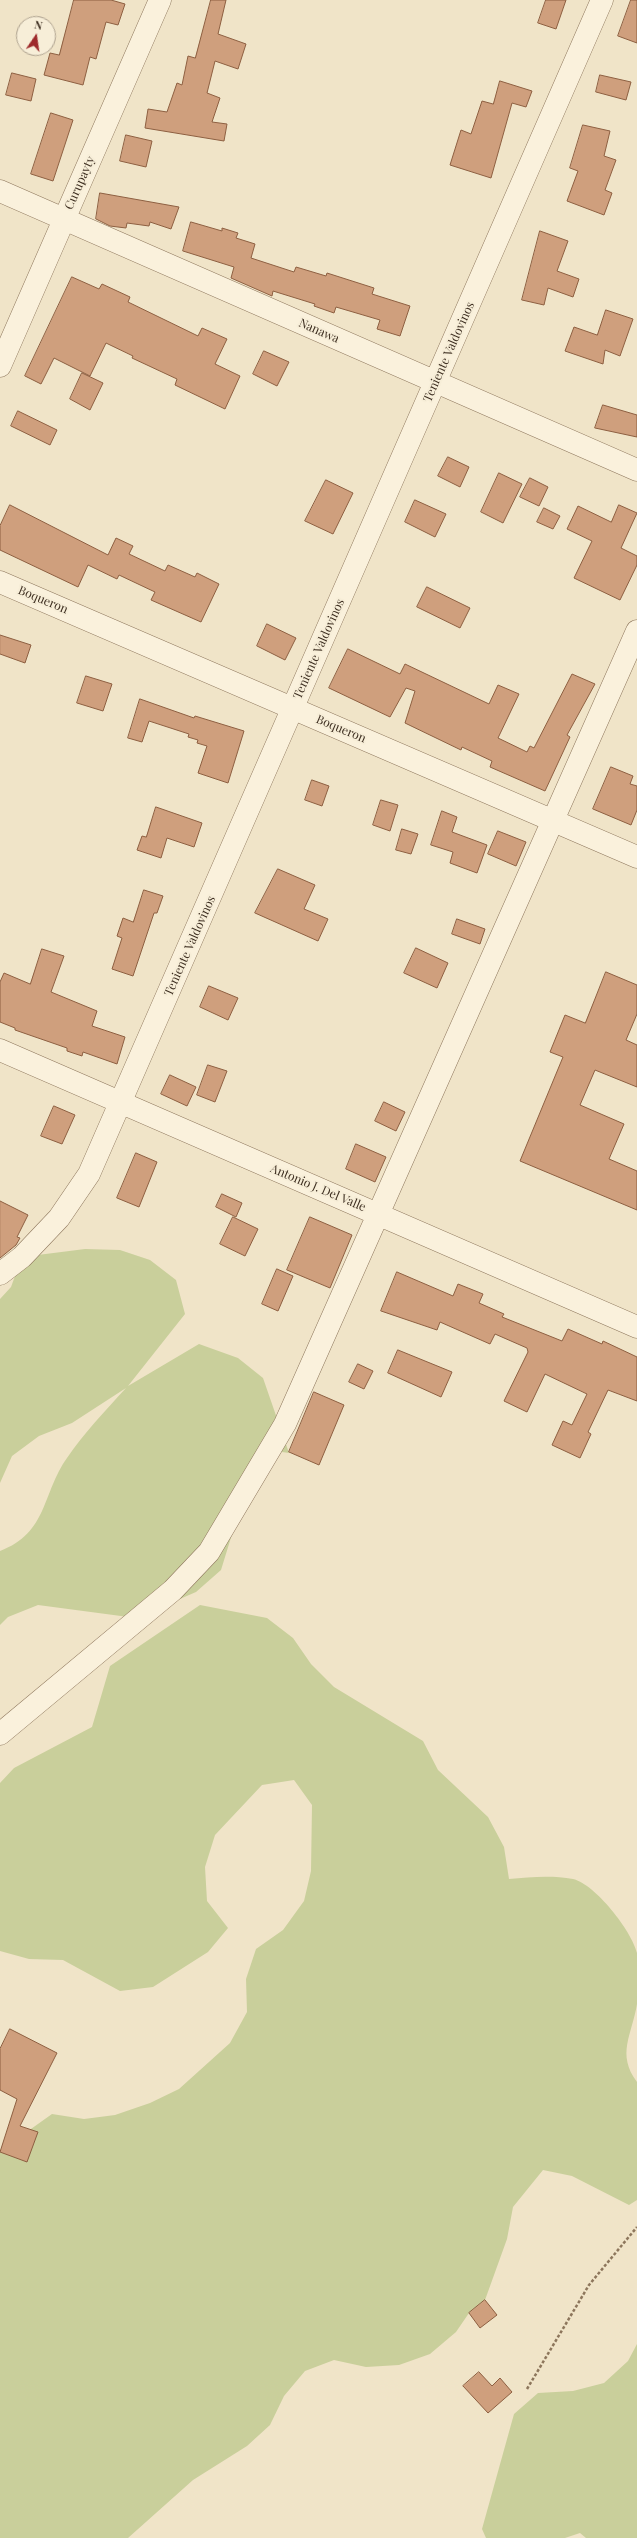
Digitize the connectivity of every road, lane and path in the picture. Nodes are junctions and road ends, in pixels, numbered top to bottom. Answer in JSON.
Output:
{"nodes":[{"id":1,"x":160,"y":0,"type":"edge"},
{"id":2,"x":602,"y":0,"type":"edge"},
{"id":3,"x":0,"y":192,"type":"edge"},
{"id":4,"x":64,"y":220,"type":"junction"},
{"id":5,"x":0,"y":366,"type":"edge"},
{"id":6,"x":436,"y":382,"type":"junction"},
{"id":7,"x":637,"y":470,"type":"edge"},
{"id":8,"x":0,"y":582,"type":"edge"},
{"id":9,"x":637,"y":631,"type":"edge"},
{"id":10,"x":294,"y":708,"type":"junction"},
{"id":11,"x":553,"y":821,"type":"junction"},
{"id":12,"x":637,"y":857,"type":"edge"},
{"id":13,"x":0,"y":1050,"type":"edge"},
{"id":14,"x":122,"y":1103,"type":"junction"},
{"id":15,"x":379,"y":1215,"type":"junction"},
{"id":16,"x":0,"y":1274,"type":"edge"},
{"id":17,"x":637,"y":1326,"type":"edge"},
{"id":18,"x":0,"y":1734,"type":"edge"},
{"id":19,"x":637,"y":2227,"type":"edge"},
{"id":20,"x":527,"y":2389,"type":"dead end"}],
"edges":[{"from":1,"to":4,"type":"street","name":"Curupayty"},
{"from":2,"to":6,"type":"street","name":"Teniente Valdovinos"},
{"from":3,"to":4,"type":"street","name":"Nanawa"},
{"from":4,"to":5,"type":"street","name":"Curupayty"},
{"from":4,"to":6,"type":"street","name":"Nanawa"},
{"from":6,"to":7,"type":"street","name":"Nanawa"},
{"from":6,"to":10,"type":"street","name":"Teniente Valdovinos"},
{"from":8,"to":10,"type":"street","name":"Boqueron"},
{"from":9,"to":11,"type":"street"},
{"from":10,"to":11,"type":"street","name":"Boqueron"},
{"from":10,"to":14,"type":"street","name":"Teniente Valdovinos"},
{"from":11,"to":12,"type":"street","name":"Boqueron"},
{"from":11,"to":15,"type":"street"},
{"from":13,"to":14,"type":"street","name":"Antonio J. Del Valle"},
{"from":14,"to":15,"type":"street","name":"Antonio J. Del Valle"},
{"from":14,"to":16,"type":"street","name":"Teniente Valdovinos"},
{"from":15,"to":17,"type":"street","name":"Antonio J. Del Valle"},
{"from":15,"to":18,"type":"street"},
{"from":19,"to":20,"type":"path"}]}
